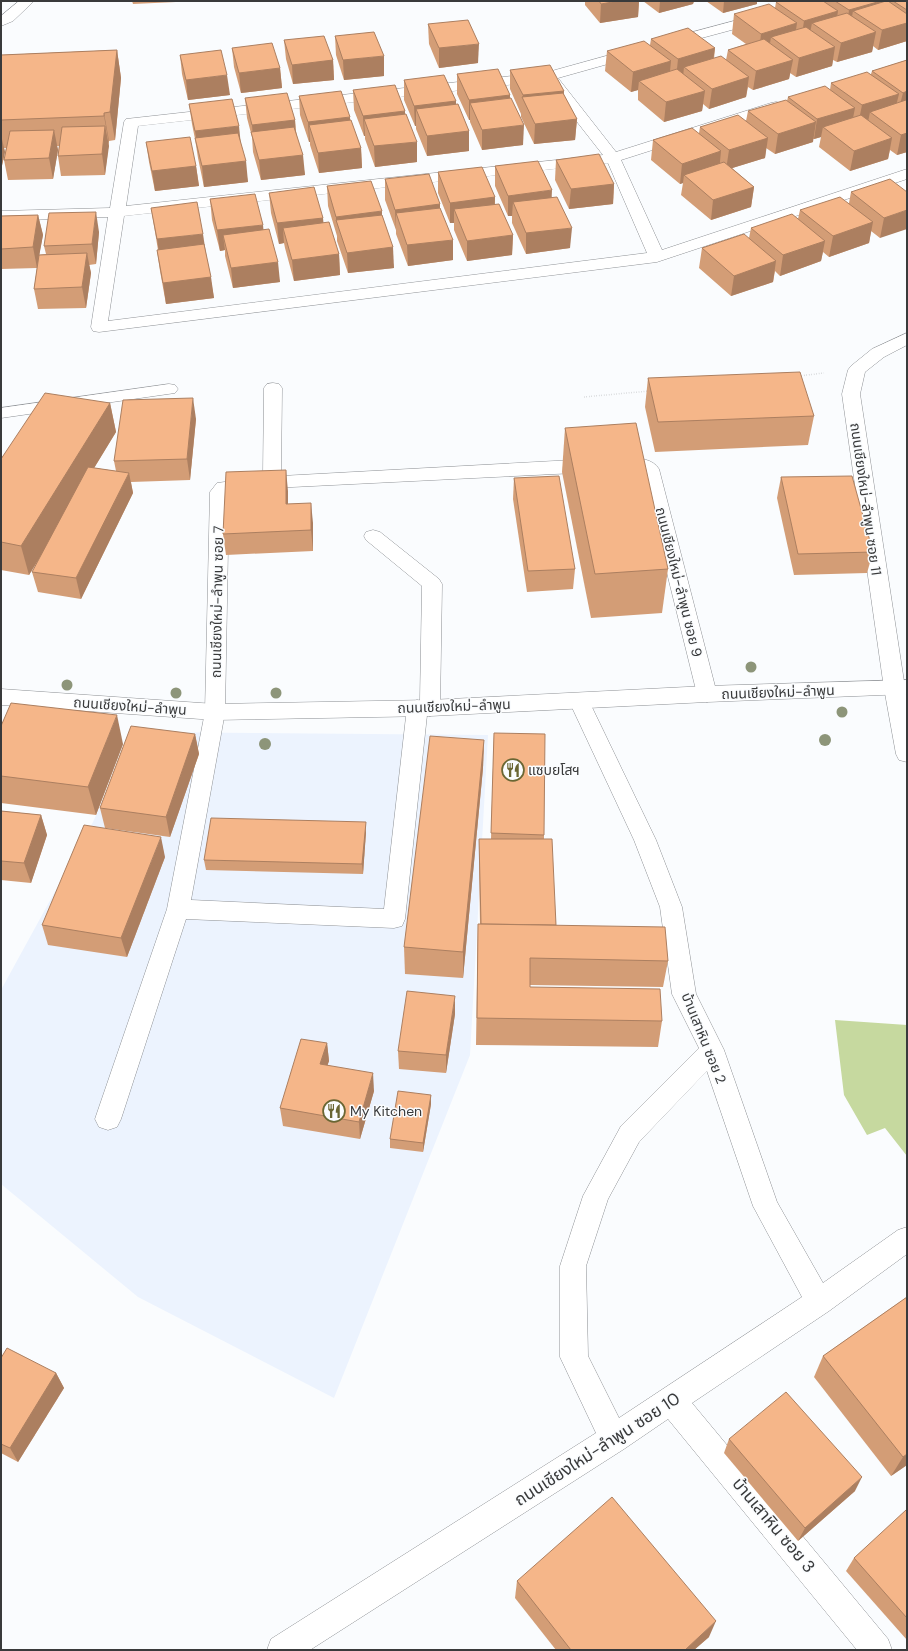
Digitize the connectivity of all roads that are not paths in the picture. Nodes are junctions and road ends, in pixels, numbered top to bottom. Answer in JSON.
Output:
{"nodes":[{"id":1,"x":27,"y":1,"type":"edge"},
{"id":2,"x":770,"y":16,"type":"edge"},
{"id":3,"x":1,"y":22,"type":"edge"},
{"id":4,"x":549,"y":76,"type":"junction"},
{"id":5,"x":786,"y":103,"type":"edge"},
{"id":6,"x":613,"y":158,"type":"junction"},
{"id":7,"x":907,"y":174,"type":"edge"},
{"id":8,"x":117,"y":212,"type":"junction"},
{"id":9,"x":1,"y":216,"type":"edge"},
{"id":10,"x":657,"y":257,"type":"junction"},
{"id":11,"x":907,"y":338,"type":"edge"},
{"id":12,"x":273,"y":388,"type":"dead end"},
{"id":13,"x":169,"y":389,"type":"dead end"},
{"id":14,"x":1,"y":413,"type":"edge"},
{"id":15,"x":272,"y":482,"type":"junction"},
{"id":16,"x":373,"y":536,"type":"dead end"},
{"id":17,"x":901,"y":688,"type":"edge"},
{"id":18,"x":707,"y":694,"type":"junction"},
{"id":19,"x":1,"y":697,"type":"edge"},
{"id":20,"x":579,"y":701,"type":"junction"},
{"id":21,"x":424,"y":708,"type":"junction"},
{"id":22,"x":215,"y":712,"type":"junction"},
{"id":23,"x":907,"y":754,"type":"edge"},
{"id":24,"x":178,"y":909,"type":"junction"},
{"id":25,"x":712,"y":1050,"type":"junction"},
{"id":26,"x":108,"y":1119,"type":"dead end"},
{"id":27,"x":907,"y":1239,"type":"edge"},
{"id":28,"x":819,"y":1302,"type":"junction"},
{"id":29,"x":671,"y":1400,"type":"junction"},
{"id":30,"x":614,"y":1439,"type":"junction"},
{"id":31,"x":282,"y":1650,"type":"edge"},
{"id":32,"x":877,"y":1650,"type":"edge"}],
"edges":[{"from":1,"to":3,"type":"street"},
{"from":2,"to":4,"type":"street"},
{"from":4,"to":6,"type":"street"},
{"from":4,"to":8,"type":"street"},
{"from":5,"to":6,"type":"street"},
{"from":6,"to":8,"type":"street"},
{"from":6,"to":10,"type":"street"},
{"from":7,"to":10,"type":"street"},
{"from":8,"to":9,"type":"street"},
{"from":8,"to":10,"type":"street"},
{"from":11,"to":17,"type":"street","name":"ถนนเชียงใหม่-ลำพูน ซอย 11"},
{"from":12,"to":15,"type":"street"},
{"from":13,"to":14,"type":"street"},
{"from":15,"to":18,"type":"street","name":"ถนนเชียงใหม่-ลำพูน ซอย 9"},
{"from":15,"to":22,"type":"street","name":"ถนนเชียงใหม่-ลำพูน ซอย 7"},
{"from":16,"to":21,"type":"street"},
{"from":17,"to":18,"type":"street","name":"ถนนเชียงใหม่-ลำพูน"},
{"from":17,"to":23,"type":"street"},
{"from":18,"to":20,"type":"street","name":"ถนนเชียงใหม่-ลำพูน"},
{"from":19,"to":22,"type":"street","name":"ถนนเชียงใหม่-ลำพูน"},
{"from":20,"to":21,"type":"street","name":"ถนนเชียงใหม่-ลำพูน"},
{"from":20,"to":25,"type":"street","name":"บ้านเสาหิน ซอย 2"},
{"from":21,"to":22,"type":"street","name":"ถนนเชียงใหม่-ลำพูน"},
{"from":21,"to":24,"type":"street"},
{"from":22,"to":24,"type":"street","name":"ถนนเชียงใหม่-ลำพูน ซอย 7"},
{"from":24,"to":26,"type":"street","name":"ถนนเชียงใหม่-ลำพูน ซอย 7"},
{"from":25,"to":28,"type":"street","name":"บ้านเสาหิน ซอย 2"},
{"from":25,"to":30,"type":"street"},
{"from":27,"to":28,"type":"street","name":"ถนนเชียงใหม่-ลำพูน ซอย 10"},
{"from":28,"to":29,"type":"street","name":"ถนนเชียงใหม่-ลำพูน ซอย 10"},
{"from":29,"to":30,"type":"street","name":"ถนนเชียงใหม่-ลำพูน ซอย 10"},
{"from":29,"to":32,"type":"street","name":"บ้านเสาหิน ซอย 3"},
{"from":30,"to":31,"type":"street","name":"ถนนเชียงใหม่-ลำพูน ซอย 10"}]}
